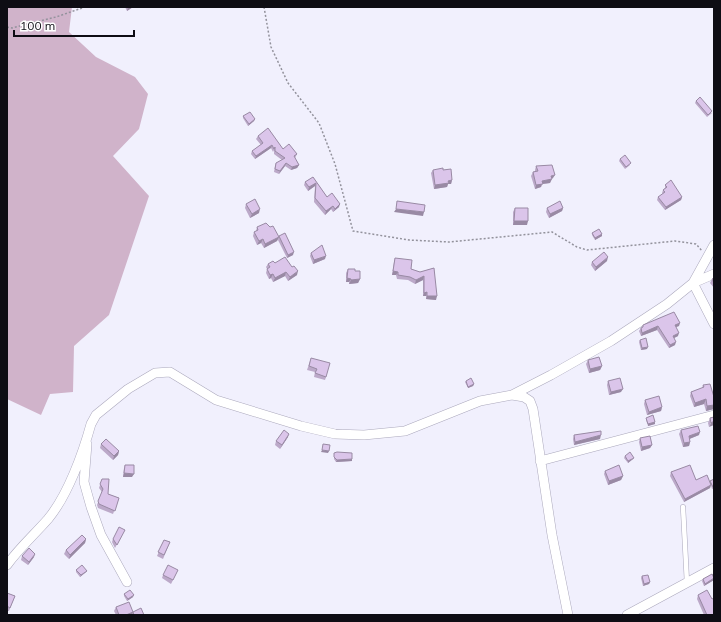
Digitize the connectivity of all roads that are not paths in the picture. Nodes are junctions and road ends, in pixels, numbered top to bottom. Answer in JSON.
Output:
{"nodes":[{"id":1,"x":714,"y":245,"type":"edge"},
{"id":2,"x":714,"y":274,"type":"edge"},
{"id":3,"x":693,"y":283,"type":"junction"},
{"id":4,"x":714,"y":324,"type":"edge"},
{"id":5,"x":512,"y":395,"type":"junction"},
{"id":6,"x":714,"y":415,"type":"edge"},
{"id":7,"x":87,"y":438,"type":"junction"},
{"id":8,"x":540,"y":461,"type":"junction"},
{"id":9,"x":84,"y":482,"type":"junction"},
{"id":10,"x":67,"y":486,"type":"junction"},
{"id":11,"x":683,"y":508,"type":"dead end"},
{"id":12,"x":7,"y":565,"type":"edge"},
{"id":13,"x":714,"y":568,"type":"edge"},
{"id":14,"x":127,"y":582,"type":"dead end"},
{"id":15,"x":687,"y":583,"type":"junction"},
{"id":16,"x":568,"y":615,"type":"edge"},
{"id":17,"x":627,"y":615,"type":"edge"}],
"edges":[{"from":1,"to":3,"type":"street"},
{"from":2,"to":3,"type":"street"},
{"from":3,"to":4,"type":"street"},
{"from":3,"to":5,"type":"street"},
{"from":5,"to":7,"type":"street"},
{"from":5,"to":8,"type":"street"},
{"from":6,"to":8,"type":"street"},
{"from":7,"to":9,"type":"street"},
{"from":7,"to":10,"type":"street"},
{"from":8,"to":16,"type":"street"},
{"from":9,"to":10,"type":"street"},
{"from":9,"to":14,"type":"street"},
{"from":10,"to":12,"type":"street"},
{"from":11,"to":15,"type":"lane"},
{"from":13,"to":15,"type":"street"},
{"from":15,"to":17,"type":"street"}]}
